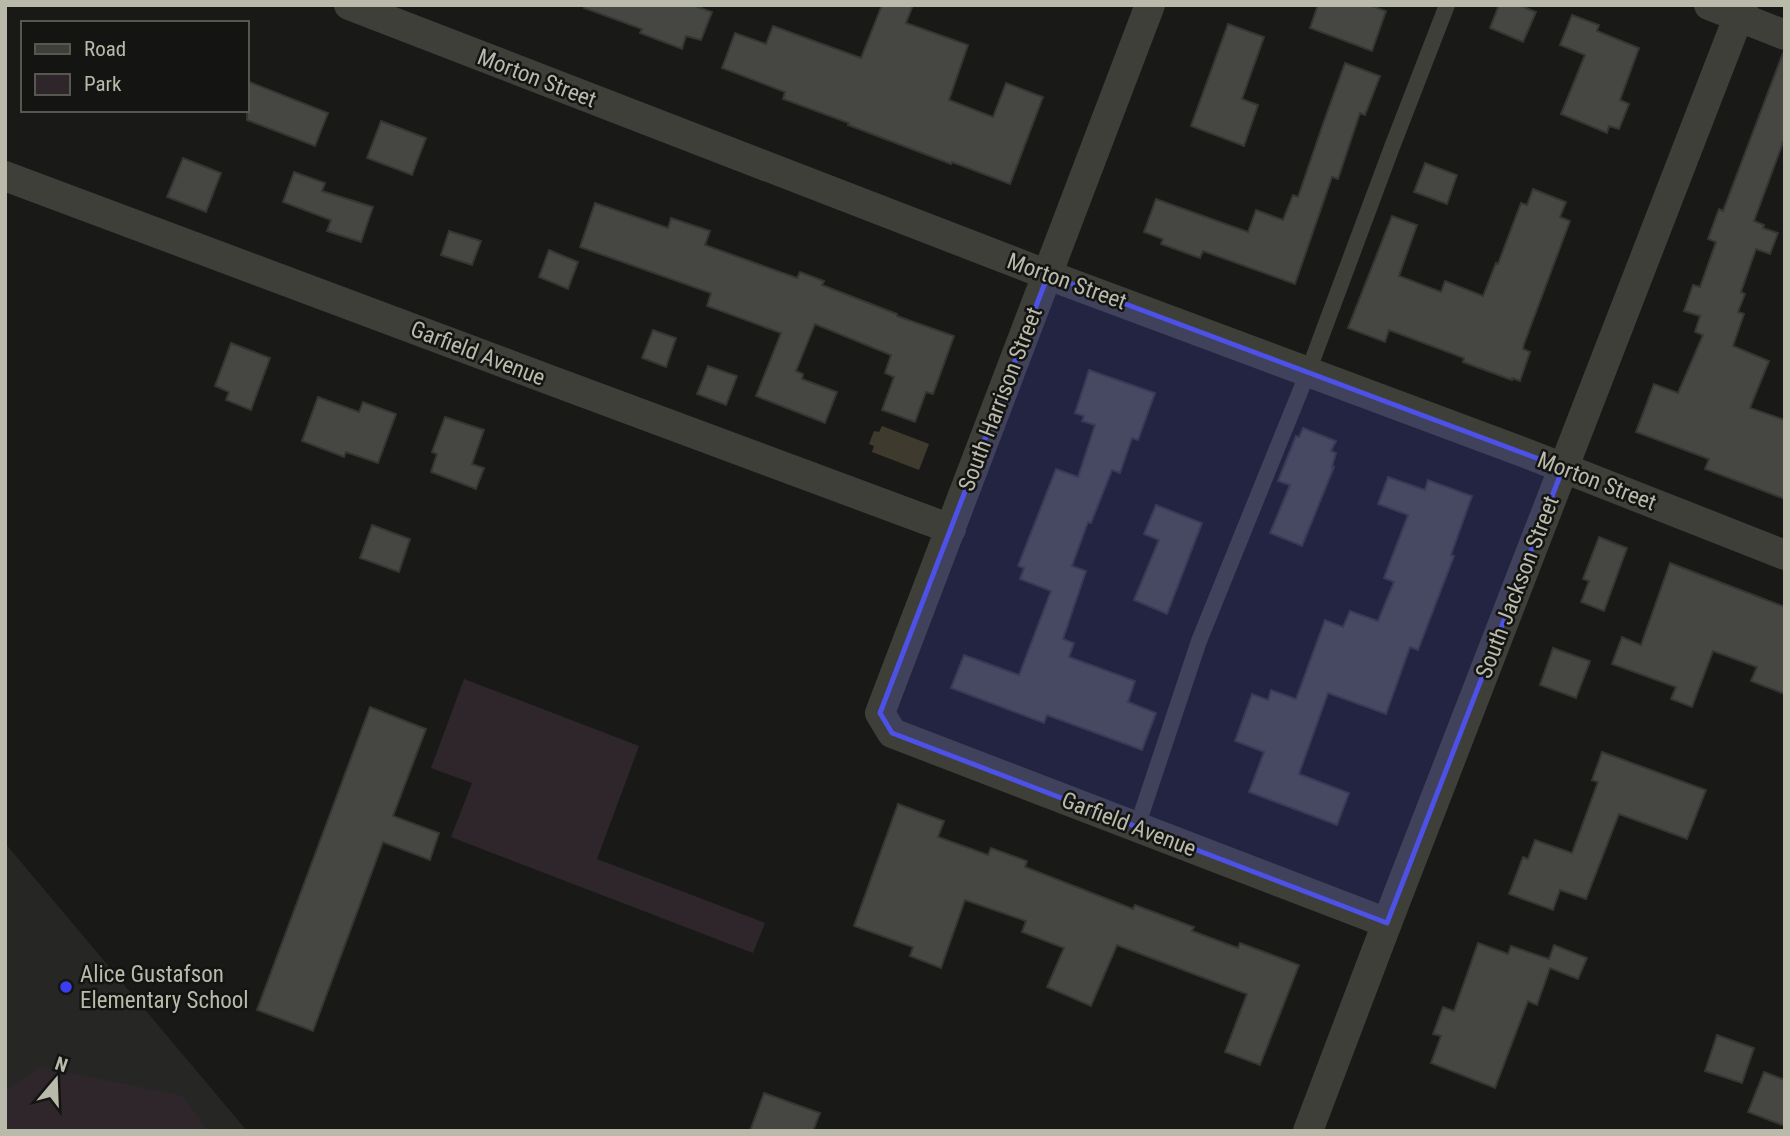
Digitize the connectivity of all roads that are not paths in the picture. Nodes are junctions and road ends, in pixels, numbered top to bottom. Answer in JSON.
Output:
{"nodes":[{"id":1,"x":349,"y":5,"type":"edge"},
{"id":2,"x":1150,"y":5,"type":"edge"},
{"id":3,"x":1447,"y":5,"type":"edge"},
{"id":4,"x":1709,"y":5,"type":"edge"},
{"id":5,"x":1740,"y":11,"type":"edge"},
{"id":6,"x":1785,"y":35,"type":"edge"},
{"id":7,"x":5,"y":176,"type":"edge"},
{"id":8,"x":1048,"y":275,"type":"junction"},
{"id":9,"x":1308,"y":372,"type":"junction"},
{"id":10,"x":1563,"y":468,"type":"junction"},
{"id":11,"x":951,"y":529,"type":"junction"},
{"id":12,"x":1785,"y":555,"type":"edge"},
{"id":13,"x":880,"y":713,"type":"joint"},
{"id":14,"x":1137,"y":827,"type":"junction"},
{"id":15,"x":1387,"y":923,"type":"junction"},
{"id":16,"x":1308,"y":1131,"type":"edge"}],
"edges":[{"from":1,"to":8,"type":"street","name":"Morton Street"},
{"from":2,"to":8,"type":"street","name":"South Harrison Street"},
{"from":3,"to":9,"type":"lane"},
{"from":4,"to":5,"type":"street"},
{"from":5,"to":6,"type":"street"},
{"from":5,"to":10,"type":"street","name":"South Jackson Street"},
{"from":7,"to":11,"type":"street","name":"Garfield Avenue"},
{"from":8,"to":9,"type":"street","name":"Morton Street"},
{"from":8,"to":11,"type":"street","name":"South Harrison Street"},
{"from":9,"to":10,"type":"street","name":"Morton Street"},
{"from":9,"to":14,"type":"lane"},
{"from":10,"to":12,"type":"street","name":"Morton Street"},
{"from":10,"to":15,"type":"street","name":"South Jackson Street"},
{"from":11,"to":13,"type":"street","name":"South Harrison Street"},
{"from":13,"to":14,"type":"street","name":"Garfield Avenue"},
{"from":14,"to":15,"type":"street","name":"Garfield Avenue"},
{"from":15,"to":16,"type":"street","name":"South Jackson Street"}]}
